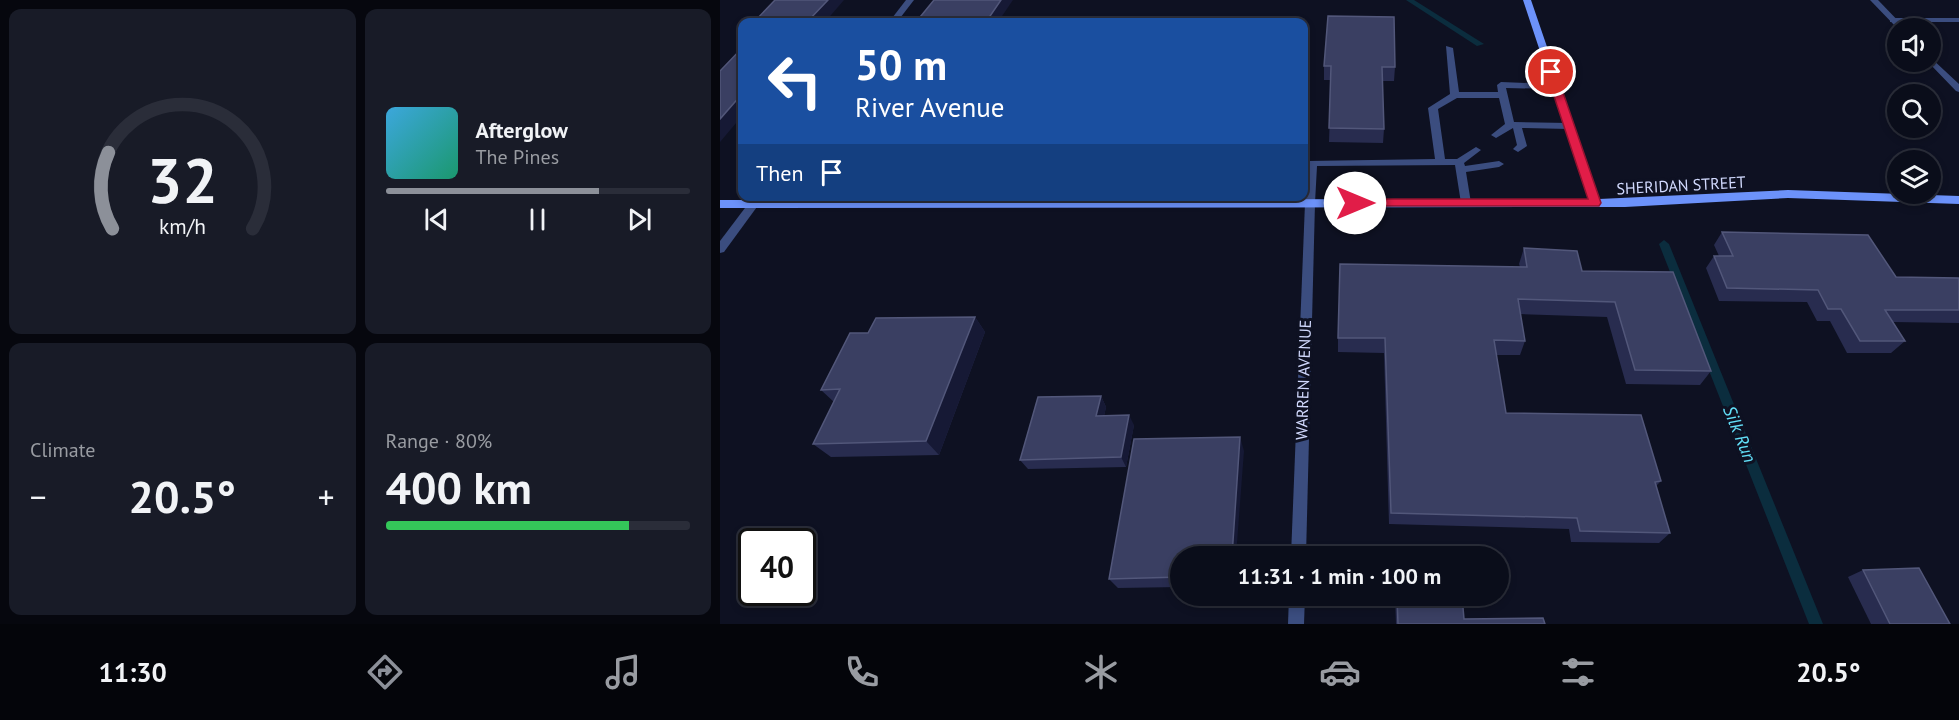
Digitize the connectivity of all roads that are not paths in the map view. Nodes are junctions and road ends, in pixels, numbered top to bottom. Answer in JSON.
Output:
{"nodes":[{"id":1,"x":910,"y":0,"type":"edge"},
{"id":2,"x":1527,"y":0,"type":"edge"},
{"id":3,"x":1874,"y":0,"type":"edge"},
{"id":4,"x":896,"y":18,"type":"edge"},
{"id":5,"x":1891,"y":18,"type":"edge"},
{"id":6,"x":1941,"y":20,"type":"edge"},
{"id":7,"x":1959,"y":20,"type":"edge"},
{"id":8,"x":1449,"y":48,"type":"dead end"},
{"id":9,"x":1941,"y":70,"type":"edge"},
{"id":10,"x":1556,"y":86,"type":"junction"},
{"id":11,"x":1959,"y":88,"type":"edge"},
{"id":12,"x":1455,"y":95,"type":"junction"},
{"id":13,"x":1503,"y":95,"type":"junction"},
{"id":14,"x":1513,"y":125,"type":"junction"},
{"id":15,"x":1569,"y":126,"type":"junction"},
{"id":16,"x":1496,"y":135,"type":"dead end"},
{"id":17,"x":1518,"y":149,"type":"dead end"},
{"id":18,"x":1476,"y":150,"type":"dead end"},
{"id":19,"x":1441,"y":163,"type":"junction"},
{"id":20,"x":1499,"y":164,"type":"dead end"},
{"id":21,"x":1460,"y":166,"type":"junction"},
{"id":22,"x":1959,"y":200,"type":"edge"},
{"id":23,"x":748,"y":201,"type":"edge"},
{"id":24,"x":756,"y":201,"type":"edge"},
{"id":25,"x":1257,"y":201,"type":"edge"},
{"id":26,"x":1310,"y":203,"type":"junction"},
{"id":27,"x":1466,"y":203,"type":"junction"},
{"id":28,"x":1595,"y":203,"type":"junction"},
{"id":29,"x":720,"y":204,"type":"edge"},
{"id":30,"x":720,"y":249,"type":"edge"},
{"id":31,"x":1298,"y":546,"type":"edge"},
{"id":32,"x":1297,"y":606,"type":"edge"},
{"id":33,"x":1296,"y":624,"type":"edge"}],
"edges":[{"from":1,"to":4,"type":"street"},
{"from":2,"to":10,"type":"street"},
{"from":3,"to":5,"type":"street"},
{"from":6,"to":7,"type":"street"},
{"from":8,"to":12,"type":"street"},
{"from":9,"to":11,"type":"street"},
{"from":10,"to":13,"type":"street"},
{"from":10,"to":15,"type":"street"},
{"from":12,"to":13,"type":"street"},
{"from":12,"to":19,"type":"street"},
{"from":13,"to":14,"type":"street"},
{"from":14,"to":15,"type":"street"},
{"from":14,"to":16,"type":"street"},
{"from":14,"to":17,"type":"street"},
{"from":15,"to":28,"type":"street"},
{"from":18,"to":21,"type":"street"},
{"from":19,"to":21,"type":"street"},
{"from":19,"to":26,"type":"street","name":"WARREN AVENUE"},
{"from":20,"to":21,"type":"street"},
{"from":21,"to":27,"type":"street"},
{"from":22,"to":28,"type":"street","name":"SHERIDAN STREET"},
{"from":23,"to":29,"type":"street","name":"SHERIDAN STREET"},
{"from":24,"to":30,"type":"street"},
{"from":25,"to":26,"type":"street","name":"SHERIDAN STREET"},
{"from":26,"to":27,"type":"street","name":"SHERIDAN STREET"},
{"from":26,"to":31,"type":"street","name":"WARREN AVENUE"},
{"from":27,"to":28,"type":"street","name":"SHERIDAN STREET"},
{"from":32,"to":33,"type":"street"}]}
